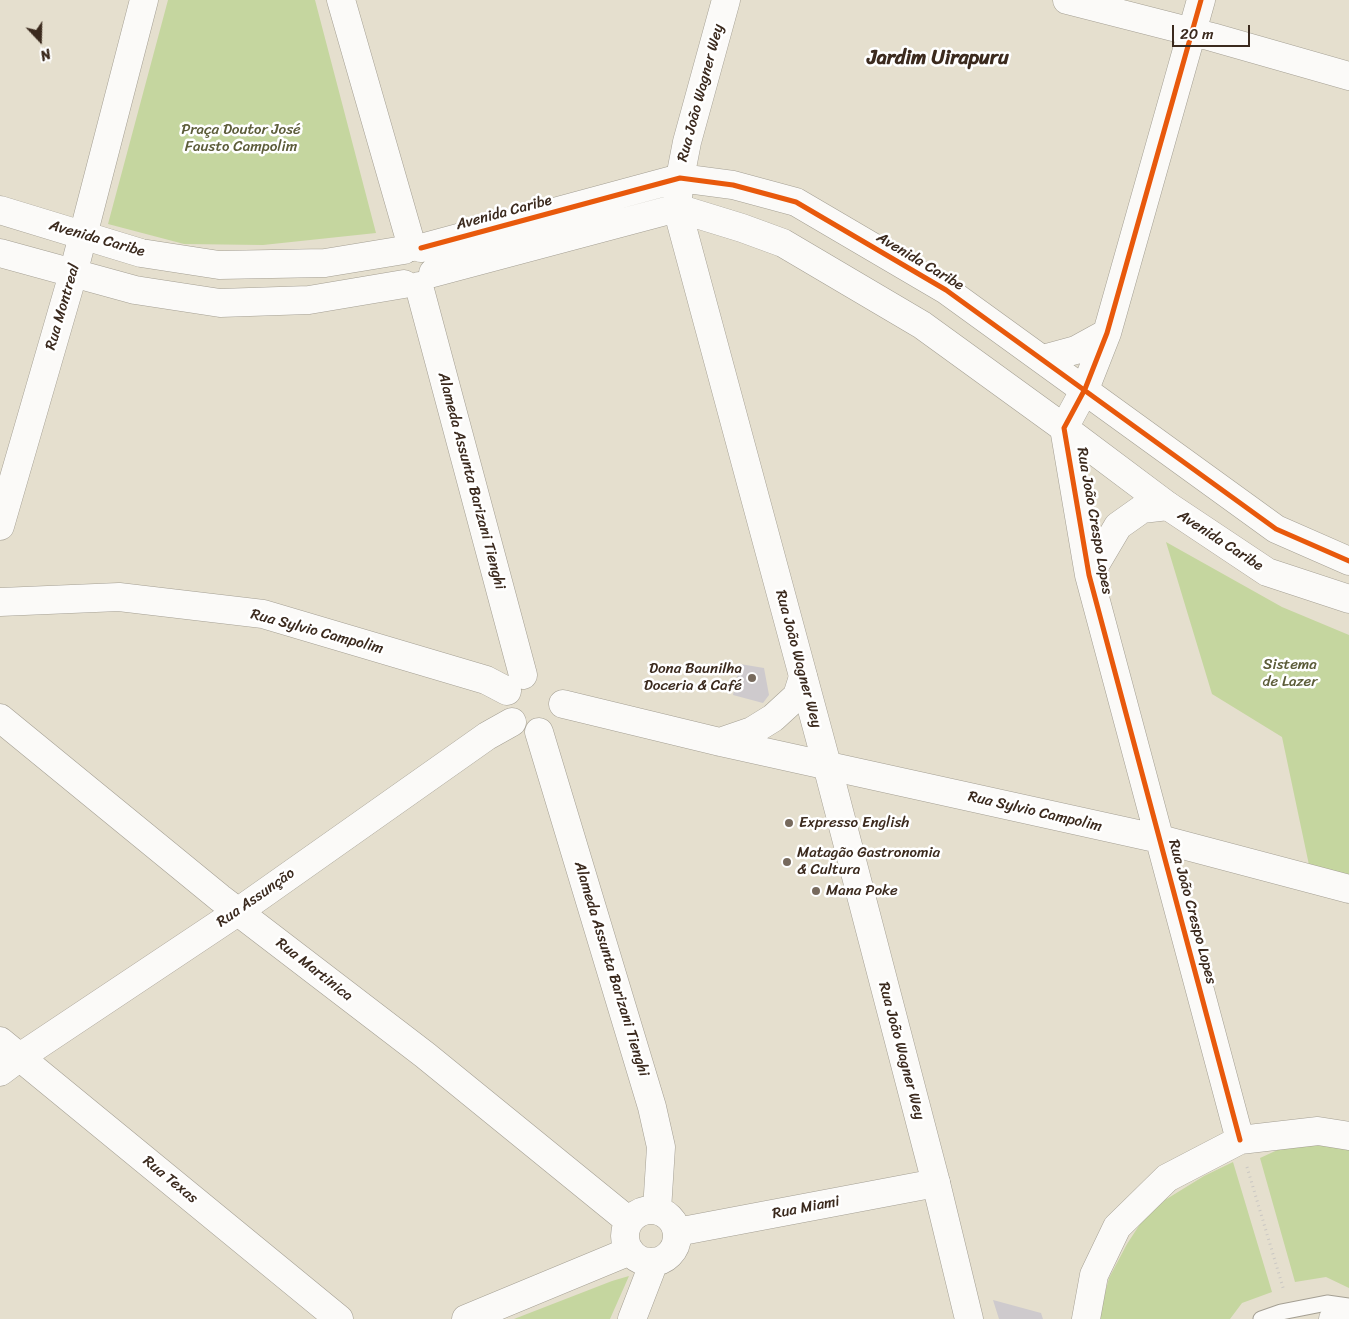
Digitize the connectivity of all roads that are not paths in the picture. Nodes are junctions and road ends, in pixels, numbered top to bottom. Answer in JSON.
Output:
{"nodes":[{"id":1,"x":144,"y":0,"type":"edge"},
{"id":2,"x":341,"y":0,"type":"edge"},
{"id":3,"x":726,"y":0,"type":"edge"},
{"id":4,"x":1067,"y":0,"type":"edge"},
{"id":5,"x":1201,"y":0,"type":"edge"},
{"id":6,"x":1193,"y":32,"type":"junction"},
{"id":7,"x":1349,"y":76,"type":"edge"},
{"id":8,"x":680,"y":178,"type":"junction"},
{"id":9,"x":677,"y":208,"type":"junction"},
{"id":10,"x":0,"y":210,"type":"edge"},
{"id":11,"x":84,"y":235,"type":"junction"},
{"id":12,"x":413,"y":249,"type":"junction"},
{"id":13,"x":0,"y":253,"type":"edge"},
{"id":14,"x":73,"y":274,"type":"junction"},
{"id":15,"x":419,"y":281,"type":"junction"},
{"id":16,"x":1107,"y":333,"type":"junction"},
{"id":17,"x":1043,"y":359,"type":"junction"},
{"id":18,"x":1085,"y":389,"type":"junction"},
{"id":19,"x":1064,"y":428,"type":"junction"},
{"id":20,"x":1168,"y":506,"type":"junction"},
{"id":21,"x":0,"y":526,"type":"edge"},
{"id":22,"x":1349,"y":560,"type":"edge"},
{"id":23,"x":1089,"y":575,"type":"junction"},
{"id":24,"x":1349,"y":599,"type":"edge"},
{"id":25,"x":0,"y":602,"type":"edge"},
{"id":26,"x":803,"y":677,"type":"junction"},
{"id":27,"x":515,"y":683,"type":"junction"},
{"id":28,"x":555,"y":688,"type":"junction"},
{"id":29,"x":0,"y":718,"type":"edge"},
{"id":30,"x":512,"y":722,"type":"junction"},
{"id":31,"x":539,"y":732,"type":"junction"},
{"id":32,"x":720,"y":742,"type":"junction"},
{"id":33,"x":826,"y":765,"type":"junction"},
{"id":34,"x":1160,"y":839,"type":"junction"},
{"id":35,"x":1349,"y":889,"type":"edge"},
{"id":36,"x":239,"y":912,"type":"junction"},
{"id":37,"x":7,"y":1057,"type":"edge"},
{"id":38,"x":1349,"y":1136,"type":"edge"},
{"id":39,"x":1240,"y":1140,"type":"junction"},
{"id":40,"x":936,"y":1183,"type":"junction"},
{"id":41,"x":657,"y":1210,"type":"junction"},
{"id":42,"x":629,"y":1221,"type":"junction"},
{"id":43,"x":677,"y":1232,"type":"junction"},
{"id":44,"x":642,"y":1256,"type":"junction"},
{"id":45,"x":1349,"y":1306,"type":"edge"},
{"id":46,"x":1349,"y":1315,"type":"edge"},
{"id":47,"x":339,"y":1319,"type":"edge"},
{"id":48,"x":466,"y":1319,"type":"edge"},
{"id":49,"x":632,"y":1319,"type":"edge"},
{"id":50,"x":969,"y":1319,"type":"edge"},
{"id":51,"x":1086,"y":1319,"type":"edge"},
{"id":52,"x":1261,"y":1319,"type":"edge"},
{"id":53,"x":1334,"y":1319,"type":"edge"}],
"edges":[{"from":1,"to":11,"type":"street","name":"Rua Montreal"},
{"from":2,"to":12,"type":"street"},
{"from":3,"to":8,"type":"street","name":"Rua João Wagner Wey"},
{"from":4,"to":6,"type":"street"},
{"from":5,"to":6,"type":"street"},
{"from":6,"to":7,"type":"street"},
{"from":6,"to":16,"type":"street"},
{"from":8,"to":9,"type":"street","name":"Rua João Wagner Wey"},
{"from":8,"to":12,"type":"street","name":"Avenida Caribe"},
{"from":8,"to":17,"type":"street","name":"Avenida Caribe"},
{"from":9,"to":15,"type":"street"},
{"from":9,"to":19,"type":"street","name":"Avenida Caribe"},
{"from":9,"to":26,"type":"street","name":"Rua João Wagner Wey"},
{"from":10,"to":11,"type":"street","name":"Avenida Caribe"},
{"from":11,"to":12,"type":"street","name":"Avenida Caribe"},
{"from":11,"to":14,"type":"street","name":"Rua Montreal"},
{"from":12,"to":15,"type":"street"},
{"from":12,"to":15,"type":"street"},
{"from":13,"to":14,"type":"street"},
{"from":14,"to":15,"type":"street"},
{"from":14,"to":21,"type":"street","name":"Rua Montreal"},
{"from":15,"to":27,"type":"street","name":"Alameda Assunta Barizani Tienghi"},
{"from":16,"to":17,"type":"street"},
{"from":16,"to":18,"type":"street"},
{"from":17,"to":18,"type":"street","name":"Avenida Caribe"},
{"from":18,"to":19,"type":"street"},
{"from":18,"to":22,"type":"street","name":"Avenida Caribe"},
{"from":19,"to":20,"type":"street","name":"Avenida Caribe"},
{"from":19,"to":23,"type":"street","name":"Rua João Crespo Lopes"},
{"from":20,"to":23,"type":"street","name":"Rua João Crespo Lopes"},
{"from":20,"to":24,"type":"street","name":"Avenida Caribe"},
{"from":23,"to":34,"type":"street","name":"Rua João Crespo Lopes"},
{"from":25,"to":27,"type":"street","name":"Rua Sylvio Campolim"},
{"from":26,"to":32,"type":"street"},
{"from":26,"to":33,"type":"street","name":"Rua João Wagner Wey"},
{"from":27,"to":28,"type":"street"},
{"from":27,"to":30,"type":"street"},
{"from":28,"to":31,"type":"street"},
{"from":28,"to":32,"type":"street","name":"Rua Sylvio Campolim"},
{"from":29,"to":36,"type":"street","name":"Rua Martinica"},
{"from":30,"to":31,"type":"street"},
{"from":30,"to":36,"type":"street","name":"Rua Assunção"},
{"from":31,"to":41,"type":"street","name":"Alameda Assunta Barizani Tienghi"},
{"from":32,"to":33,"type":"street","name":"Rua Sylvio Campolim"},
{"from":33,"to":34,"type":"street","name":"Rua Sylvio Campolim"},
{"from":33,"to":40,"type":"street","name":"Rua João Wagner Wey"},
{"from":34,"to":35,"type":"street","name":"Rua Sylvio Campolim"},
{"from":34,"to":39,"type":"street","name":"Rua João Crespo Lopes"},
{"from":36,"to":37,"type":"street","name":"Rua Assunção"},
{"from":36,"to":42,"type":"street","name":"Rua Martinica"},
{"from":37,"to":47,"type":"street","name":"Rua Texas"},
{"from":38,"to":39,"type":"street"},
{"from":39,"to":51,"type":"street"},
{"from":40,"to":43,"type":"street","name":"Rua Miami"},
{"from":40,"to":50,"type":"street","name":"Rua João Wagner Wey"},
{"from":41,"to":42,"type":"street"},
{"from":41,"to":43,"type":"street"},
{"from":42,"to":44,"type":"street"},
{"from":43,"to":44,"type":"street"},
{"from":44,"to":48,"type":"street"},
{"from":44,"to":49,"type":"street"},
{"from":45,"to":52,"type":"lane"},
{"from":46,"to":53,"type":"street"}]}
